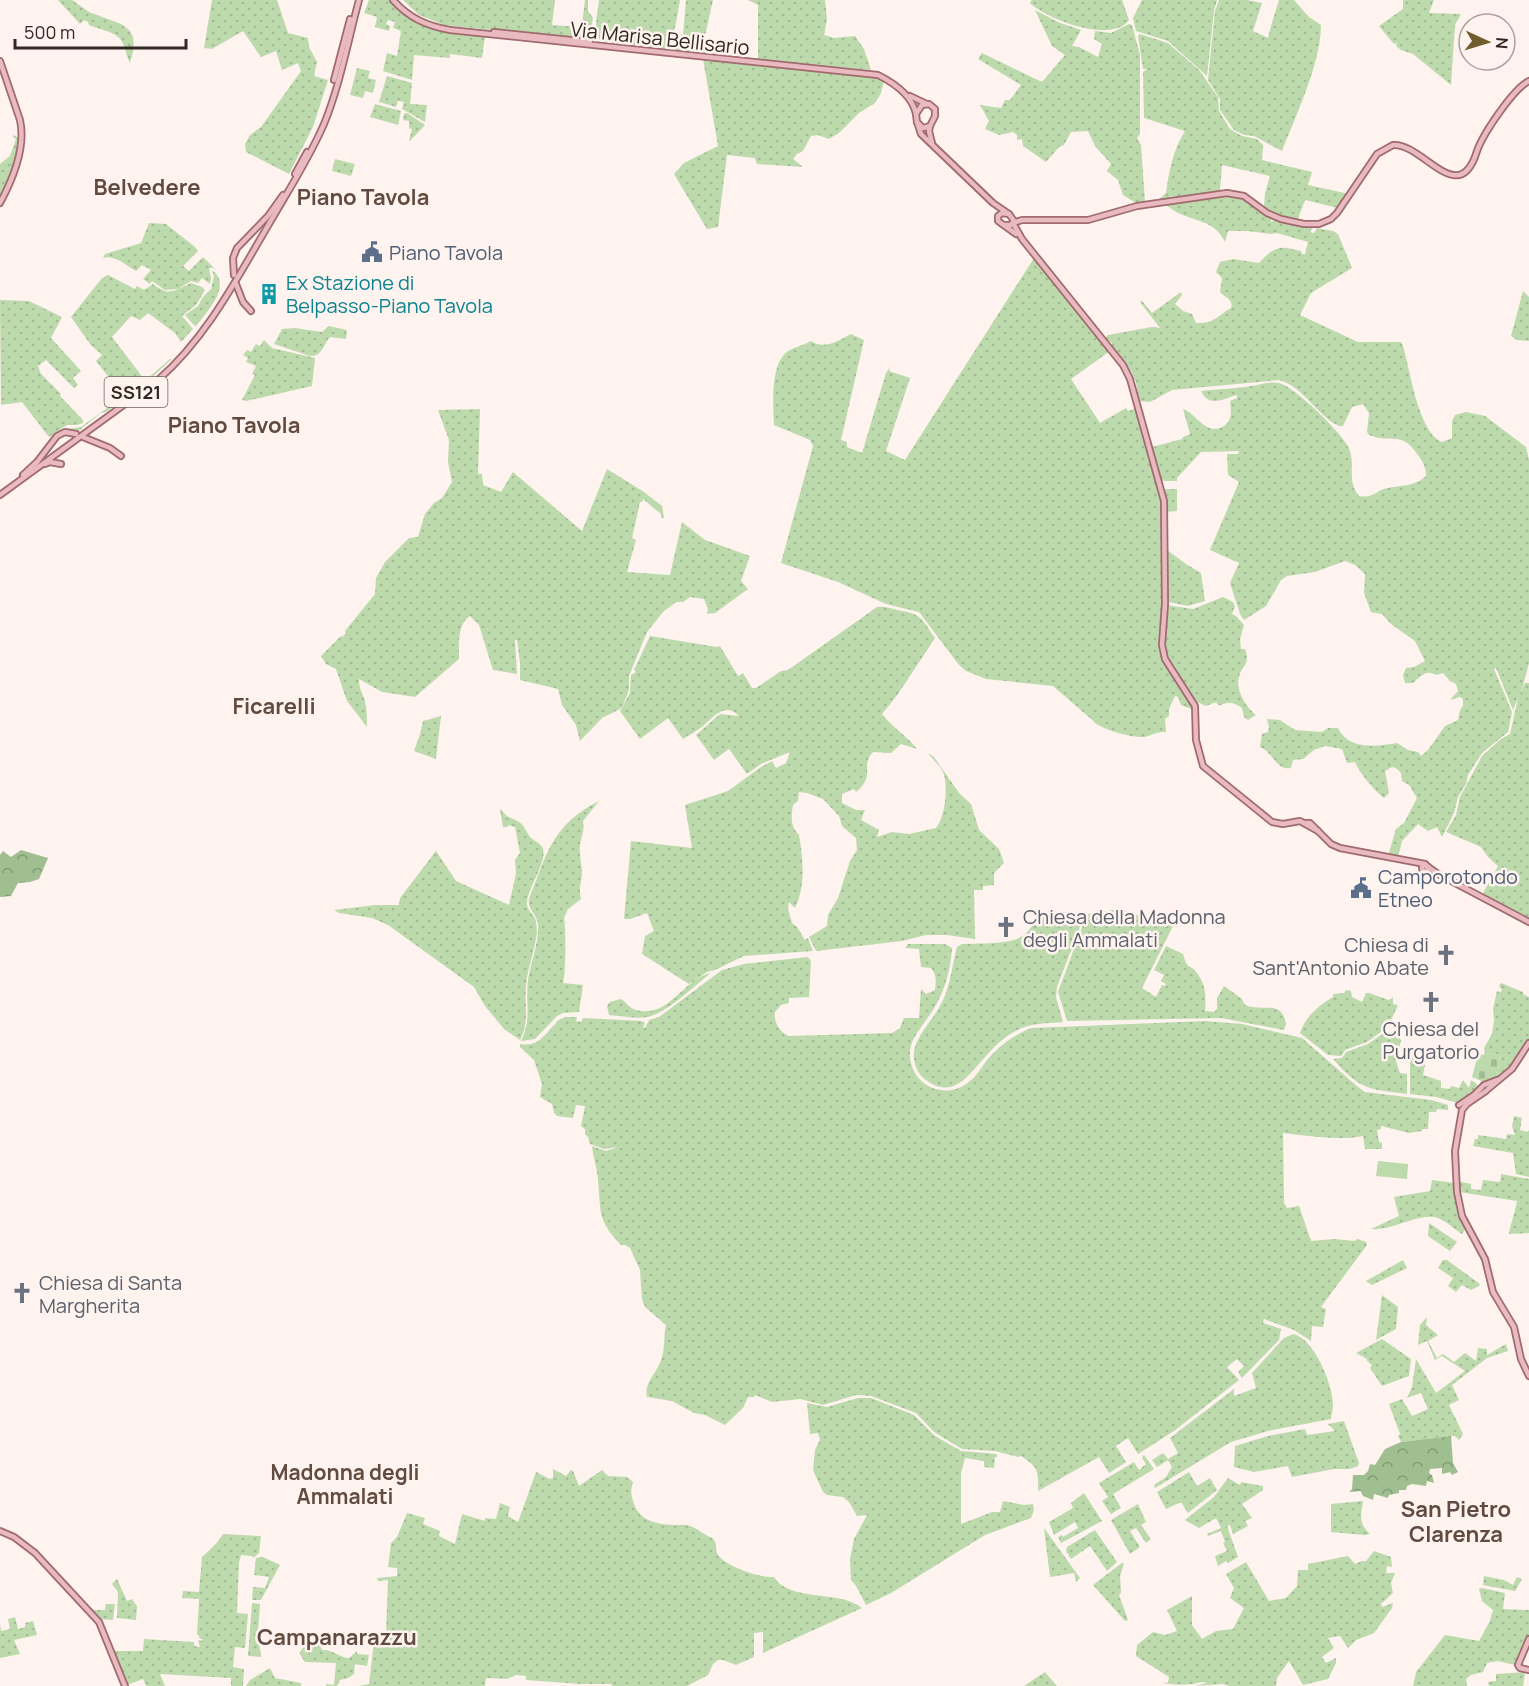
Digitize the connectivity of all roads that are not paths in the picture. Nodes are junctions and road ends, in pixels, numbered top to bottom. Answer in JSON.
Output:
{"nodes":[{"id":1,"x":358,"y":0,"type":"edge"},
{"id":2,"x":395,"y":0,"type":"edge"},
{"id":3,"x":0,"y":62,"type":"edge"},
{"id":4,"x":1529,"y":81,"type":"edge"},
{"id":5,"x":927,"y":104,"type":"junction"},
{"id":6,"x":916,"y":114,"type":"junction"},
{"id":7,"x":917,"y":122,"type":"junction"},
{"id":8,"x":930,"y":126,"type":"junction"},
{"id":9,"x":935,"y":147,"type":"junction"},
{"id":10,"x":283,"y":195,"type":"junction"},
{"id":11,"x":0,"y":203,"type":"edge"},
{"id":12,"x":993,"y":203,"type":"junction"},
{"id":13,"x":1009,"y":215,"type":"junction"},
{"id":14,"x":998,"y":216,"type":"junction"},
{"id":15,"x":1047,"y":221,"type":"junction"},
{"id":16,"x":1013,"y":223,"type":"junction"},
{"id":17,"x":1004,"y":225,"type":"junction"},
{"id":18,"x":1022,"y":239,"type":"junction"},
{"id":19,"x":243,"y":266,"type":"junction"},
{"id":20,"x":234,"y":275,"type":"dead end"},
{"id":21,"x":236,"y":284,"type":"dead end"},
{"id":22,"x":251,"y":311,"type":"dead end"},
{"id":23,"x":75,"y":434,"type":"dead end"},
{"id":24,"x":82,"y":436,"type":"dead end"},
{"id":25,"x":113,"y":450,"type":"junction"},
{"id":26,"x":121,"y":456,"type":"dead end"},
{"id":27,"x":112,"y":458,"type":"dead end"},
{"id":28,"x":61,"y":464,"type":"dead end"},
{"id":29,"x":38,"y":468,"type":"junction"},
{"id":30,"x":23,"y":475,"type":"junction"},
{"id":31,"x":0,"y":493,"type":"edge"},
{"id":32,"x":1529,"y":922,"type":"edge"},
{"id":33,"x":1529,"y":1044,"type":"edge"},
{"id":34,"x":1529,"y":1376,"type":"edge"},
{"id":35,"x":0,"y":1531,"type":"edge"},
{"id":36,"x":1529,"y":1639,"type":"edge"},
{"id":37,"x":1529,"y":1670,"type":"edge"},
{"id":38,"x":125,"y":1686,"type":"edge"}],
"edges":[{"from":1,"to":10,"type":"main road","number":"SS121"},
{"from":1,"to":19,"type":"main road","number":"SS121"},
{"from":2,"to":5,"type":"main road","name":"Via Marisa Bellisario"},
{"from":2,"to":6,"type":"main road","name":"Via Marisa Bellisario"},
{"from":3,"to":11,"type":"main road"},
{"from":4,"to":15,"type":"main road"},
{"from":5,"to":6,"type":"main road"},
{"from":5,"to":8,"type":"main road"},
{"from":6,"to":7,"type":"main road"},
{"from":7,"to":8,"type":"main road"},
{"from":7,"to":9,"type":"main road"},
{"from":8,"to":9,"type":"main road"},
{"from":9,"to":12,"type":"main road"},
{"from":10,"to":19,"type":"main road","number":"SS121"},
{"from":10,"to":20,"type":"main road"},
{"from":12,"to":13,"type":"main road"},
{"from":12,"to":14,"type":"main road"},
{"from":13,"to":14,"type":"main road"},
{"from":13,"to":15,"type":"main road"},
{"from":13,"to":16,"type":"main road"},
{"from":14,"to":17,"type":"main road"},
{"from":15,"to":16,"type":"main road"},
{"from":16,"to":17,"type":"main road"},
{"from":16,"to":18,"type":"main road"},
{"from":17,"to":18,"type":"main road"},
{"from":18,"to":32,"type":"main road"},
{"from":19,"to":29,"type":"main road","number":"SS121"},
{"from":19,"to":30,"type":"main road","number":"SS121"},
{"from":21,"to":22,"type":"main road"},
{"from":23,"to":30,"type":"main road"},
{"from":24,"to":25,"type":"main road"},
{"from":25,"to":26,"type":"main road"},
{"from":25,"to":27,"type":"main road"},
{"from":28,"to":29,"type":"main road"},
{"from":29,"to":31,"type":"main road","number":"SS121"},
{"from":30,"to":31,"type":"main road","number":"SS121"},
{"from":33,"to":34,"type":"main road"},
{"from":35,"to":38,"type":"main road"},
{"from":36,"to":37,"type":"main road"}]}
